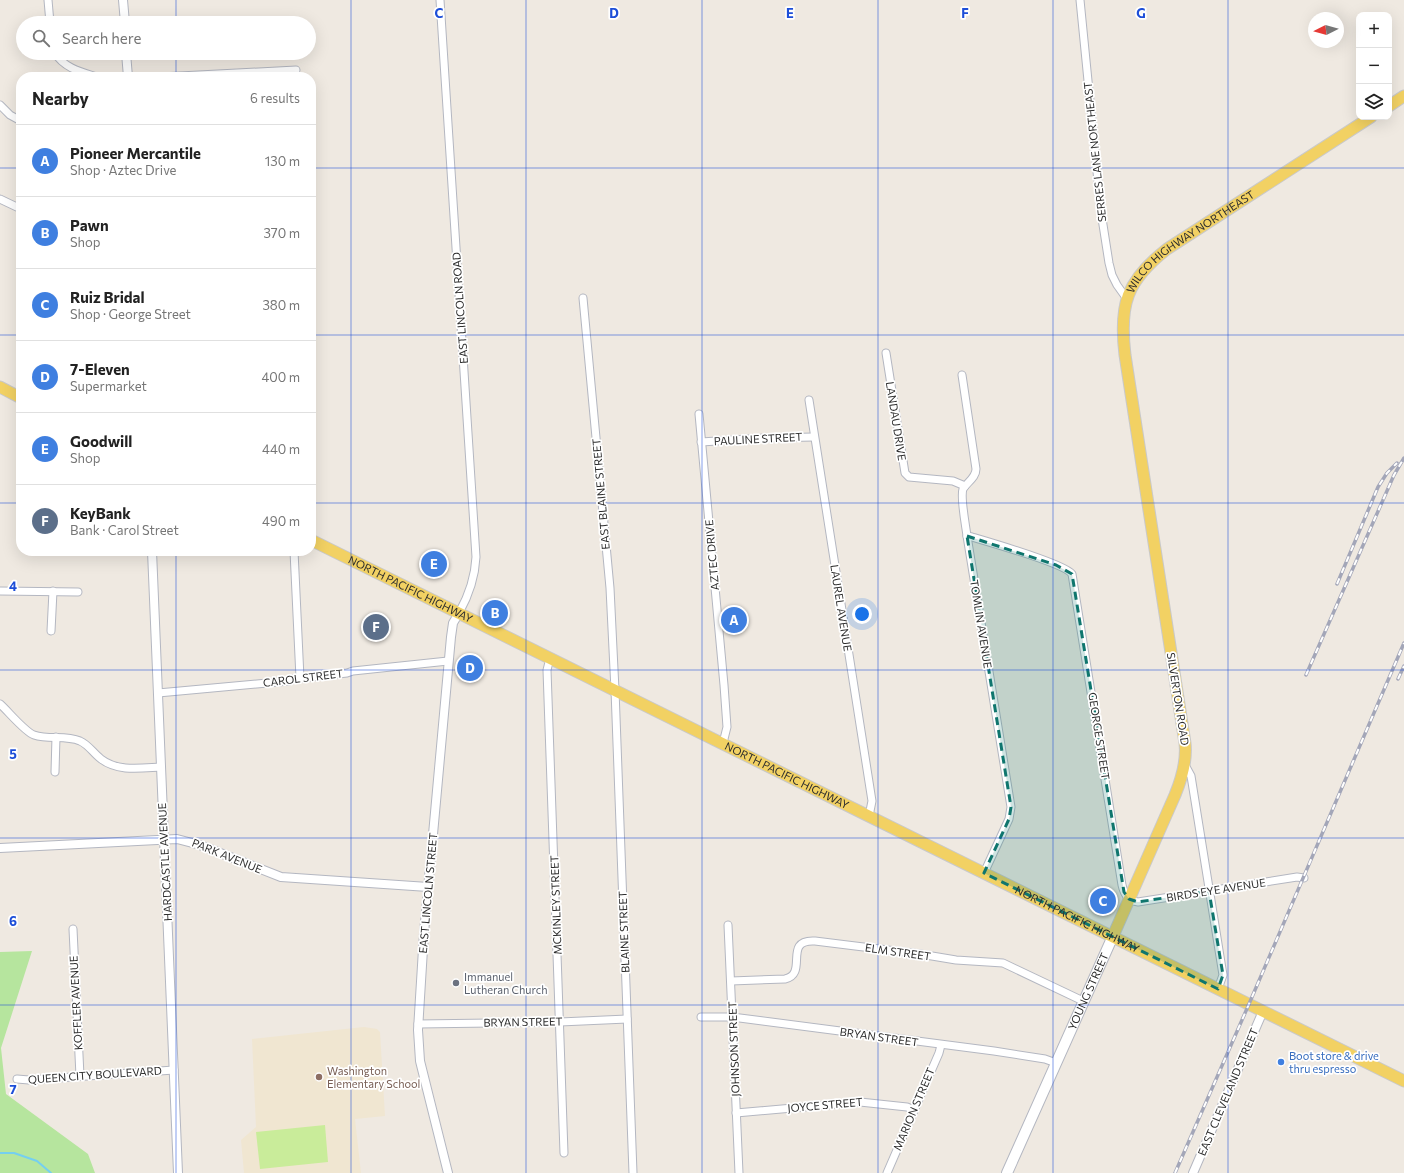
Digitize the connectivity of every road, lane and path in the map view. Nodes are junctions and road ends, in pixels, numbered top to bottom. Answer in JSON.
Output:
{"nodes":[{"id":1,"x":48,"y":0,"type":"edge"},
{"id":2,"x":123,"y":0,"type":"edge"},
{"id":3,"x":440,"y":0,"type":"edge"},
{"id":4,"x":1080,"y":0,"type":"edge"},
{"id":5,"x":49,"y":16,"type":"edge"},
{"id":6,"x":124,"y":16,"type":"edge"},
{"id":7,"x":61,"y":60,"type":"edge"},
{"id":8,"x":127,"y":60,"type":"edge"},
{"id":9,"x":296,"y":70,"type":"dead end"},
{"id":10,"x":82,"y":72,"type":"edge"},
{"id":11,"x":128,"y":72,"type":"edge"},
{"id":12,"x":282,"y":72,"type":"edge"},
{"id":13,"x":1404,"y":96,"type":"edge"},
{"id":14,"x":1392,"y":104,"type":"edge"},
{"id":15,"x":0,"y":105,"type":"edge"},
{"id":16,"x":16,"y":118,"type":"edge"},
{"id":17,"x":1366,"y":120,"type":"edge"},
{"id":18,"x":0,"y":199,"type":"edge"},
{"id":19,"x":16,"y":207,"type":"edge"},
{"id":20,"x":583,"y":298,"type":"dead end"},
{"id":21,"x":1127,"y":299,"type":"junction"},
{"id":22,"x":886,"y":354,"type":"dead end"},
{"id":23,"x":962,"y":375,"type":"dead end"},
{"id":24,"x":0,"y":387,"type":"edge"},
{"id":25,"x":16,"y":395,"type":"edge"},
{"id":26,"x":809,"y":400,"type":"dead end"},
{"id":27,"x":699,"y":414,"type":"dead end"},
{"id":28,"x":1136,"y":430,"type":"joint"},
{"id":29,"x":814,"y":437,"type":"junction"},
{"id":30,"x":701,"y":442,"type":"junction"},
{"id":31,"x":965,"y":486,"type":"junction"},
{"id":32,"x":967,"y":536,"type":"junction"},
{"id":33,"x":316,"y":542,"type":"edge"},
{"id":34,"x":152,"y":556,"type":"edge"},
{"id":35,"x":294,"y":556,"type":"edge"},
{"id":36,"x":0,"y":591,"type":"edge"},
{"id":37,"x":53,"y":591,"type":"junction"},
{"id":38,"x":78,"y":592,"type":"dead end"},
{"id":39,"x":459,"y":613,"type":"junction"},
{"id":40,"x":51,"y":631,"type":"dead end"},
{"id":41,"x":550,"y":658,"type":"junction"},
{"id":42,"x":448,"y":661,"type":"junction"},
{"id":43,"x":300,"y":678,"type":"junction"},
{"id":44,"x":615,"y":690,"type":"junction"},
{"id":45,"x":158,"y":693,"type":"junction"},
{"id":46,"x":0,"y":704,"type":"edge"},
{"id":47,"x":56,"y":737,"type":"junction"},
{"id":48,"x":723,"y":743,"type":"junction"},
{"id":49,"x":1185,"y":765,"type":"junction"},
{"id":50,"x":161,"y":767,"type":"junction"},
{"id":51,"x":55,"y":772,"type":"dead end"},
{"id":52,"x":868,"y":816,"type":"junction"},
{"id":53,"x":164,"y":839,"type":"junction"},
{"id":54,"x":0,"y":848,"type":"edge"},
{"id":55,"x":984,"y":873,"type":"junction"},
{"id":56,"x":1304,"y":878,"type":"dead end"},
{"id":57,"x":428,"y":887,"type":"junction"},
{"id":58,"x":1210,"y":891,"type":"junction"},
{"id":59,"x":1129,"y":899,"type":"junction"},
{"id":60,"x":728,"y":925,"type":"dead end"},
{"id":61,"x":73,"y":929,"type":"dead end"},
{"id":62,"x":1113,"y":936,"type":"junction"},
{"id":63,"x":731,"y":981,"type":"junction"},
{"id":64,"x":1218,"y":989,"type":"junction"},
{"id":65,"x":1083,"y":1001,"type":"junction"},
{"id":66,"x":1262,"y":1011,"type":"junction"},
{"id":67,"x":701,"y":1017,"type":"dead end"},
{"id":68,"x":732,"y":1017,"type":"junction"},
{"id":69,"x":627,"y":1019,"type":"junction"},
{"id":70,"x":560,"y":1022,"type":"junction"},
{"id":71,"x":418,"y":1024,"type":"junction"},
{"id":72,"x":941,"y":1045,"type":"junction"},
{"id":73,"x":1056,"y":1062,"type":"junction"},
{"id":74,"x":174,"y":1070,"type":"junction"},
{"id":75,"x":80,"y":1076,"type":"junction"},
{"id":76,"x":17,"y":1079,"type":"dead end"},
{"id":77,"x":1404,"y":1081,"type":"edge"},
{"id":78,"x":914,"y":1110,"type":"junction"},
{"id":79,"x":736,"y":1113,"type":"junction"},
{"id":80,"x":564,"y":1153,"type":"dead end"},
{"id":81,"x":178,"y":1173,"type":"edge"},
{"id":82,"x":448,"y":1173,"type":"edge"},
{"id":83,"x":633,"y":1173,"type":"edge"},
{"id":84,"x":739,"y":1173,"type":"edge"},
{"id":85,"x":887,"y":1173,"type":"edge"},
{"id":86,"x":1007,"y":1173,"type":"edge"},
{"id":87,"x":1193,"y":1173,"type":"edge"}],
"edges":[{"from":1,"to":5,"type":"street"},
{"from":2,"to":6,"type":"street"},
{"from":3,"to":39,"type":"street","name":"EAST LINCOLN ROAD"},
{"from":4,"to":21,"type":"street","name":"SERRES LANE NORTHEAST"},
{"from":7,"to":10,"type":"street"},
{"from":8,"to":11,"type":"street"},
{"from":9,"to":12,"type":"street"},
{"from":13,"to":14,"type":"main road"},
{"from":15,"to":16,"type":"street"},
{"from":17,"to":21,"type":"main road","name":"WILCO HIGHWAY NORTHEAST"},
{"from":18,"to":19,"type":"street"},
{"from":20,"to":44,"type":"street","name":"EAST BLAINE STREET"},
{"from":21,"to":28,"type":"main road","name":"WILCO HIGHWAY NORTHEAST"},
{"from":22,"to":31,"type":"street","name":"LANDAU DRIVE"},
{"from":23,"to":31,"type":"street","name":"TOMLIN AVENUE"},
{"from":24,"to":25,"type":"main road"},
{"from":26,"to":29,"type":"street","name":"LAUREL AVENUE"},
{"from":27,"to":30,"type":"street","name":"AZTEC DRIVE"},
{"from":28,"to":49,"type":"main road","name":"SILVERTON ROAD"},
{"from":29,"to":30,"type":"street","name":"PAULINE STREET"},
{"from":29,"to":52,"type":"street","name":"LAUREL AVENUE"},
{"from":30,"to":48,"type":"street","name":"AZTEC DRIVE"},
{"from":31,"to":32,"type":"street","name":"TOMLIN AVENUE"},
{"from":32,"to":55,"type":"street","name":"TOMLIN AVENUE"},
{"from":32,"to":59,"type":"street","name":"GEORGE STREET"},
{"from":33,"to":39,"type":"main road","name":"NORTH PACIFIC HIGHWAY"},
{"from":34,"to":45,"type":"street","name":"HARDCASTLE AVENUE"},
{"from":35,"to":43,"type":"street"},
{"from":36,"to":37,"type":"street"},
{"from":37,"to":38,"type":"street"},
{"from":37,"to":40,"type":"street"},
{"from":39,"to":41,"type":"main road","name":"NORTH PACIFIC HIGHWAY"},
{"from":39,"to":42,"type":"street","name":"EAST LINCOLN STREET"},
{"from":41,"to":44,"type":"main road","name":"NORTH PACIFIC HIGHWAY"},
{"from":41,"to":70,"type":"street","name":"MCKINLEY STREET"},
{"from":42,"to":43,"type":"street","name":"CAROL STREET"},
{"from":42,"to":57,"type":"street","name":"EAST LINCOLN STREET"},
{"from":43,"to":45,"type":"street","name":"CAROL STREET"},
{"from":44,"to":48,"type":"main road","name":"NORTH PACIFIC HIGHWAY"},
{"from":44,"to":69,"type":"street","name":"BLAINE STREET"},
{"from":45,"to":50,"type":"street","name":"HARDCASTLE AVENUE"},
{"from":46,"to":47,"type":"street"},
{"from":47,"to":50,"type":"street"},
{"from":47,"to":51,"type":"street"},
{"from":48,"to":52,"type":"main road","name":"NORTH PACIFIC HIGHWAY"},
{"from":49,"to":58,"type":"street","name":"SILVERTON ROAD"},
{"from":49,"to":59,"type":"main road","name":"YOUNG STREET"},
{"from":50,"to":53,"type":"street","name":"HARDCASTLE AVENUE"},
{"from":52,"to":55,"type":"main road","name":"NORTH PACIFIC HIGHWAY"},
{"from":53,"to":54,"type":"street","name":"PARK AVENUE"},
{"from":53,"to":57,"type":"street","name":"PARK AVENUE"},
{"from":53,"to":74,"type":"street","name":"HARDCASTLE AVENUE"},
{"from":55,"to":62,"type":"main road","name":"NORTH PACIFIC HIGHWAY"},
{"from":56,"to":58,"type":"street","name":"BIRDS EYE AVENUE"},
{"from":57,"to":71,"type":"street","name":"EAST LINCOLN STREET"},
{"from":58,"to":59,"type":"street","name":"BIRDS EYE AVENUE"},
{"from":58,"to":64,"type":"street","name":"SILVERTON ROAD"},
{"from":59,"to":62,"type":"main road","name":"YOUNG STREET"},
{"from":60,"to":63,"type":"street","name":"JOHNSON STREET"},
{"from":61,"to":75,"type":"street","name":"KOFFLER AVENUE"},
{"from":62,"to":64,"type":"main road","name":"NORTH PACIFIC HIGHWAY"},
{"from":62,"to":65,"type":"main road","name":"YOUNG STREET"},
{"from":63,"to":65,"type":"street","name":"ELM STREET"},
{"from":63,"to":68,"type":"street","name":"JOHNSON STREET"},
{"from":64,"to":66,"type":"main road","name":"NORTH PACIFIC HIGHWAY"},
{"from":65,"to":73,"type":"main road","name":"YOUNG STREET"},
{"from":66,"to":77,"type":"main road","name":"NORTH PACIFIC HIGHWAY"},
{"from":66,"to":87,"type":"street","name":"EAST CLEVELAND STREET"},
{"from":67,"to":68,"type":"street","name":"BRYAN STREET"},
{"from":68,"to":72,"type":"street","name":"BRYAN STREET"},
{"from":68,"to":79,"type":"street","name":"JOHNSON STREET"},
{"from":69,"to":70,"type":"street","name":"BRYAN STREET"},
{"from":69,"to":83,"type":"street","name":"BLAINE STREET"},
{"from":70,"to":71,"type":"street","name":"BRYAN STREET"},
{"from":70,"to":80,"type":"street","name":"MCKINLEY STREET"},
{"from":71,"to":82,"type":"street","name":"EAST LINCOLN STREET"},
{"from":72,"to":73,"type":"street","name":"BRYAN STREET"},
{"from":72,"to":78,"type":"street","name":"MARION STREET"},
{"from":73,"to":86,"type":"main road","name":"YOUNG STREET"},
{"from":74,"to":75,"type":"street","name":"QUEEN CITY BOULEVARD"},
{"from":74,"to":81,"type":"street","name":"HARDCASTLE AVENUE"},
{"from":75,"to":76,"type":"street","name":"QUEEN CITY BOULEVARD"},
{"from":78,"to":79,"type":"street","name":"JOYCE STREET"},
{"from":78,"to":85,"type":"street","name":"MARION STREET"},
{"from":79,"to":84,"type":"street","name":"JOHNSON STREET"}]}
